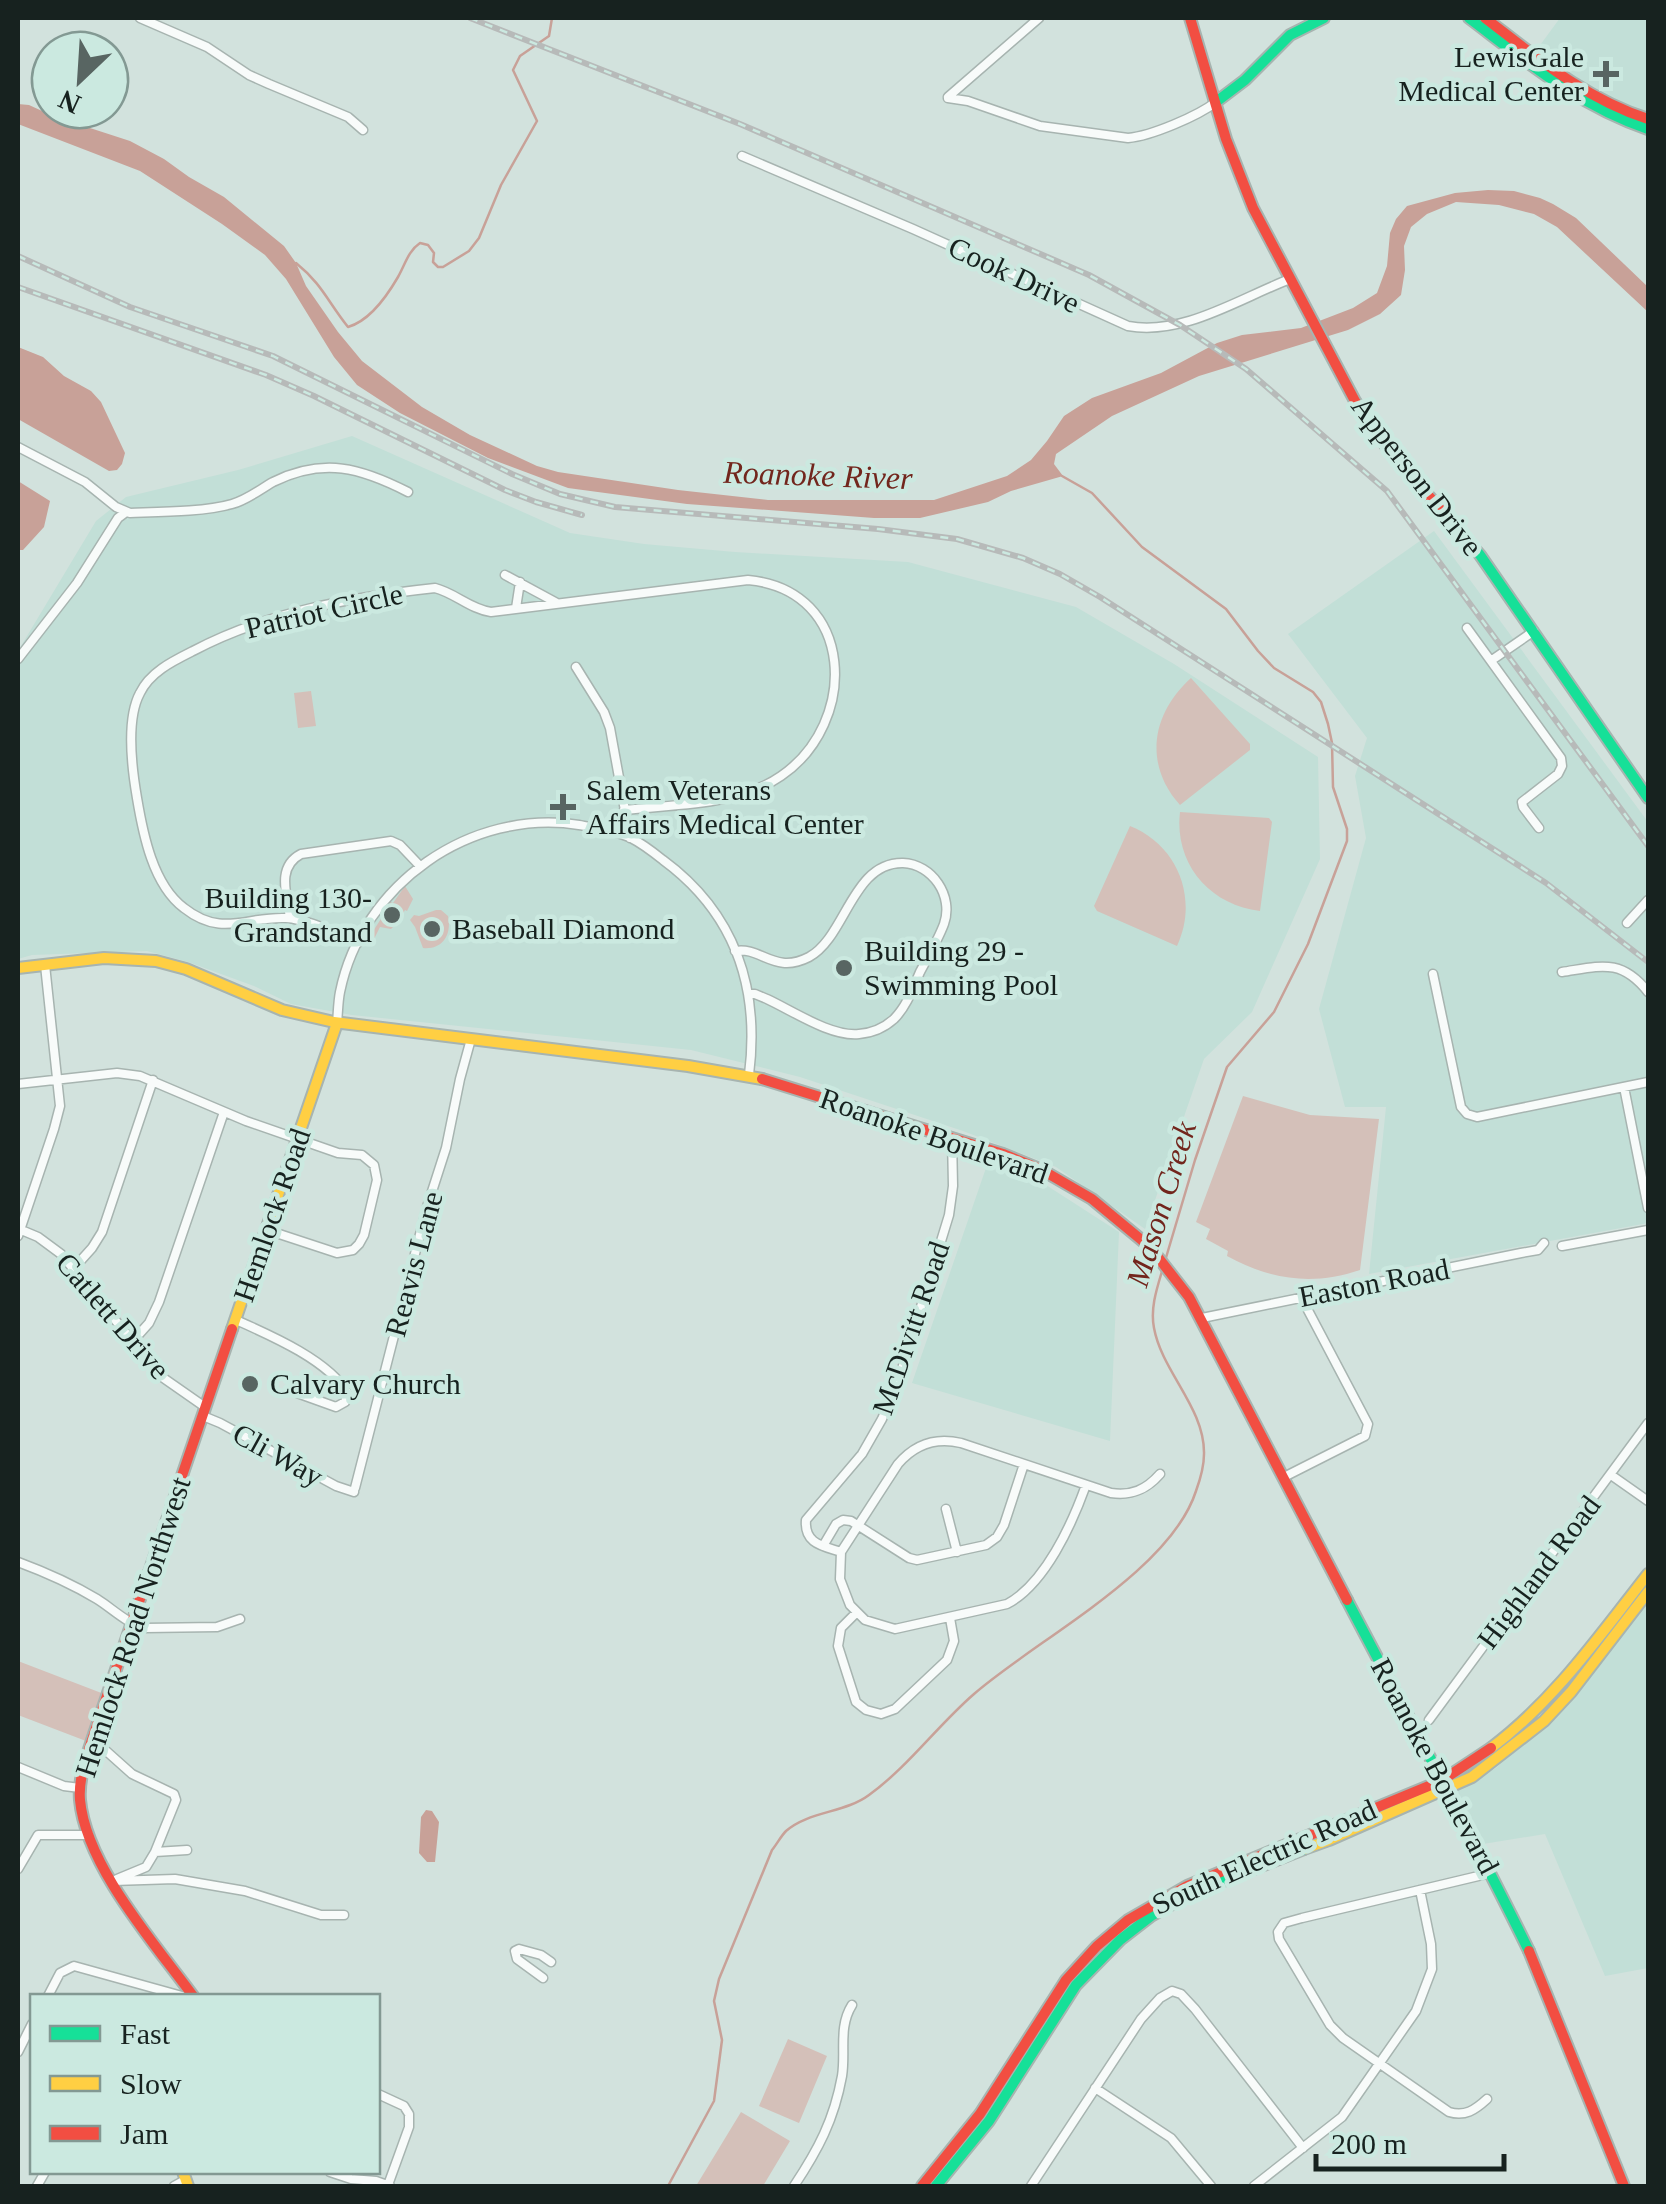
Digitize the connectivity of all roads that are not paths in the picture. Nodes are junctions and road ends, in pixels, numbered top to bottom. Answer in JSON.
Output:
{"nodes":[{"id":1,"x":140,"y":18,"type":"edge"},
{"id":2,"x":1038,"y":18,"type":"edge"},
{"id":3,"x":1190,"y":18,"type":"edge"},
{"id":4,"x":1322,"y":18,"type":"edge"},
{"id":5,"x":1469,"y":18,"type":"edge"},
{"id":6,"x":1485,"y":18,"type":"edge"},
{"id":7,"x":1216,"y":102,"type":"junction"},
{"id":8,"x":1648,"y":119,"type":"edge"},
{"id":9,"x":1648,"y":128,"type":"edge"},
{"id":10,"x":363,"y":130,"type":"dead end"},
{"id":11,"x":742,"y":156,"type":"dead end"},
{"id":12,"x":1290,"y":279,"type":"junction"},
{"id":13,"x":18,"y":446,"type":"edge"},
{"id":14,"x":408,"y":492,"type":"dead end"},
{"id":15,"x":126,"y":512,"type":"junction"},
{"id":16,"x":505,"y":575,"type":"dead end"},
{"id":17,"x":520,"y":582,"type":"junction"},
{"id":18,"x":557,"y":603,"type":"junction"},
{"id":19,"x":516,"y":608,"type":"junction"},
{"id":20,"x":1467,"y":628,"type":"dead end"},
{"id":21,"x":1534,"y":632,"type":"junction"},
{"id":22,"x":18,"y":659,"type":"edge"},
{"id":23,"x":1492,"y":660,"type":"junction"},
{"id":24,"x":576,"y":667,"type":"dead end"},
{"id":25,"x":1648,"y":798,"type":"edge"},
{"id":26,"x":624,"y":810,"type":"junction"},
{"id":27,"x":1539,"y":828,"type":"dead end"},
{"id":28,"x":630,"y":838,"type":"junction"},
{"id":29,"x":420,"y":866,"type":"junction"},
{"id":30,"x":1648,"y":900,"type":"edge"},
{"id":31,"x":290,"y":918,"type":"junction"},
{"id":32,"x":1626,"y":923,"type":"dead end"},
{"id":33,"x":358,"y":943,"type":"junction"},
{"id":34,"x":736,"y":951,"type":"junction"},
{"id":35,"x":45,"y":965,"type":"junction"},
{"id":36,"x":18,"y":968,"type":"edge"},
{"id":37,"x":1562,"y":972,"type":"dead end"},
{"id":38,"x":1433,"y":974,"type":"dead end"},
{"id":39,"x":1648,"y":992,"type":"edge"},
{"id":40,"x":749,"y":994,"type":"junction"},
{"id":41,"x":337,"y":1022,"type":"junction"},
{"id":42,"x":471,"y":1039,"type":"junction"},
{"id":43,"x":749,"y":1076,"type":"junction"},
{"id":44,"x":58,"y":1079,"type":"junction"},
{"id":45,"x":153,"y":1080,"type":"junction"},
{"id":46,"x":1648,"y":1082,"type":"edge"},
{"id":47,"x":18,"y":1084,"type":"edge"},
{"id":48,"x":1624,"y":1087,"type":"junction"},
{"id":49,"x":224,"y":1112,"type":"junction"},
{"id":50,"x":952,"y":1137,"type":"junction"},
{"id":51,"x":298,"y":1140,"type":"junction"},
{"id":52,"x":1648,"y":1208,"type":"edge"},
{"id":53,"x":267,"y":1230,"type":"junction"},
{"id":54,"x":1648,"y":1230,"type":"edge"},
{"id":55,"x":18,"y":1232,"type":"edge"},
{"id":56,"x":1544,"y":1243,"type":"dead end"},
{"id":57,"x":1562,"y":1246,"type":"dead end"},
{"id":58,"x":74,"y":1268,"type":"junction"},
{"id":59,"x":1301,"y":1297,"type":"junction"},
{"id":60,"x":1202,"y":1318,"type":"junction"},
{"id":61,"x":236,"y":1320,"type":"junction"},
{"id":62,"x":132,"y":1342,"type":"junction"},
{"id":63,"x":297,"y":1393,"type":"dead end"},
{"id":64,"x":204,"y":1412,"type":"junction"},
{"id":65,"x":1648,"y":1423,"type":"edge"},
{"id":66,"x":1024,"y":1464,"type":"junction"},
{"id":67,"x":1160,"y":1474,"type":"dead end"},
{"id":68,"x":1611,"y":1475,"type":"junction"},
{"id":69,"x":1284,"y":1477,"type":"junction"},
{"id":70,"x":1086,"y":1485,"type":"junction"},
{"id":71,"x":354,"y":1490,"type":"joint"},
{"id":72,"x":1648,"y":1501,"type":"edge"},
{"id":73,"x":946,"y":1509,"type":"dead end"},
{"id":74,"x":857,"y":1525,"type":"junction"},
{"id":75,"x":824,"y":1546,"type":"junction"},
{"id":76,"x":841,"y":1552,"type":"junction"},
{"id":77,"x":957,"y":1552,"type":"junction"},
{"id":78,"x":18,"y":1562,"type":"edge"},
{"id":79,"x":1648,"y":1574,"type":"edge"},
{"id":80,"x":1648,"y":1592,"type":"edge"},
{"id":81,"x":856,"y":1612,"type":"junction"},
{"id":82,"x":950,"y":1618,"type":"junction"},
{"id":83,"x":240,"y":1619,"type":"dead end"},
{"id":84,"x":133,"y":1624,"type":"junction"},
{"id":85,"x":1429,"y":1720,"type":"dead end"},
{"id":86,"x":91,"y":1744,"type":"junction"},
{"id":87,"x":18,"y":1768,"type":"edge"},
{"id":88,"x":1444,"y":1786,"type":"junction"},
{"id":89,"x":80,"y":1788,"type":"junction"},
{"id":90,"x":89,"y":1835,"type":"junction"},
{"id":91,"x":187,"y":1850,"type":"dead end"},
{"id":92,"x":155,"y":1852,"type":"junction"},
{"id":93,"x":18,"y":1870,"type":"edge"},
{"id":94,"x":1491,"y":1873,"type":"junction"},
{"id":95,"x":113,"y":1881,"type":"junction"},
{"id":96,"x":1420,"y":1890,"type":"junction"},
{"id":97,"x":344,"y":1915,"type":"dead end"},
{"id":98,"x":551,"y":1962,"type":"dead end"},
{"id":99,"x":543,"y":1978,"type":"dead end"},
{"id":100,"x":144,"y":1986,"type":"junction"},
{"id":101,"x":49,"y":1994,"type":"edge"},
{"id":102,"x":139,"y":1994,"type":"edge"},
{"id":103,"x":174,"y":1994,"type":"edge"},
{"id":104,"x":192,"y":1994,"type":"edge"},
{"id":105,"x":852,"y":2004,"type":"dead end"},
{"id":106,"x":30,"y":2028,"type":"edge"},
{"id":107,"x":18,"y":2052,"type":"edge"},
{"id":108,"x":1380,"y":2064,"type":"junction"},
{"id":109,"x":1096,"y":2088,"type":"junction"},
{"id":110,"x":380,"y":2095,"type":"edge"},
{"id":111,"x":1487,"y":2098,"type":"dead end"},
{"id":112,"x":1304,"y":2148,"type":"junction"},
{"id":113,"x":336,"y":2174,"type":"edge"},
{"id":114,"x":185,"y":2179,"type":"edge"},
{"id":115,"x":1033,"y":2184,"type":"edge"},
{"id":116,"x":174,"y":2186,"type":"edge"},
{"id":117,"x":389,"y":2186,"type":"edge"},
{"id":118,"x":794,"y":2186,"type":"edge"},
{"id":119,"x":922,"y":2186,"type":"edge"},
{"id":120,"x":936,"y":2186,"type":"edge"},
{"id":121,"x":1048,"y":2186,"type":"edge"},
{"id":122,"x":1210,"y":2186,"type":"edge"},
{"id":123,"x":1254,"y":2186,"type":"edge"},
{"id":124,"x":1624,"y":2186,"type":"edge"}],
"edges":[{"from":1,"to":10,"type":"street"},
{"from":2,"to":7,"type":"street"},
{"from":3,"to":7,"type":"main road","name":"Apperson Drive"},
{"from":4,"to":7,"type":"main road"},
{"from":5,"to":9,"type":"main road"},
{"from":6,"to":8,"type":"main road"},
{"from":7,"to":12,"type":"main road","name":"Apperson Drive"},
{"from":11,"to":12,"type":"street","name":"Cook Drive"},
{"from":12,"to":21,"type":"main road","name":"Apperson Drive"},
{"from":13,"to":15,"type":"street"},
{"from":14,"to":15,"type":"street"},
{"from":15,"to":22,"type":"street"},
{"from":16,"to":17,"type":"street"},
{"from":17,"to":18,"type":"street"},
{"from":17,"to":19,"type":"street"},
{"from":18,"to":19,"type":"street","name":"Patriot Circle"},
{"from":18,"to":26,"type":"street","name":"Patriot Circle"},
{"from":19,"to":31,"type":"street","name":"Patriot Circle"},
{"from":20,"to":23,"type":"street"},
{"from":21,"to":23,"type":"street"},
{"from":21,"to":25,"type":"main road","name":"Apperson Drive"},
{"from":23,"to":27,"type":"street"},
{"from":24,"to":26,"type":"street"},
{"from":26,"to":28,"type":"street"},
{"from":28,"to":29,"type":"street"},
{"from":28,"to":34,"type":"street"},
{"from":29,"to":31,"type":"street"},
{"from":29,"to":33,"type":"street"},
{"from":30,"to":32,"type":"street"},
{"from":31,"to":33,"type":"street","name":"Patriot Circle"},
{"from":33,"to":41,"type":"street"},
{"from":34,"to":40,"type":"street"},
{"from":34,"to":40,"type":"street"},
{"from":35,"to":36,"type":"main road","name":"Roanoke Boulevard"},
{"from":35,"to":41,"type":"main road","name":"Roanoke Boulevard"},
{"from":35,"to":44,"type":"street"},
{"from":37,"to":39,"type":"street"},
{"from":38,"to":48,"type":"street"},
{"from":40,"to":43,"type":"street"},
{"from":41,"to":42,"type":"main road","name":"Roanoke Boulevard"},
{"from":41,"to":51,"type":"main road","name":"Hemlock Road"},
{"from":42,"to":43,"type":"main road","name":"Roanoke Boulevard"},
{"from":42,"to":71,"type":"street","name":"Reavis Lane"},
{"from":43,"to":50,"type":"main road","name":"Roanoke Boulevard"},
{"from":44,"to":45,"type":"street"},
{"from":44,"to":47,"type":"street"},
{"from":44,"to":55,"type":"street"},
{"from":45,"to":49,"type":"street"},
{"from":45,"to":58,"type":"street"},
{"from":46,"to":48,"type":"street"},
{"from":48,"to":52,"type":"street"},
{"from":49,"to":51,"type":"street"},
{"from":49,"to":62,"type":"street"},
{"from":50,"to":60,"type":"main road","name":"Roanoke Boulevard"},
{"from":50,"to":75,"type":"street","name":"McDivitt Road"},
{"from":51,"to":53,"type":"main road","name":"Hemlock Road"},
{"from":51,"to":53,"type":"street"},
{"from":53,"to":61,"type":"main road","name":"Hemlock Road"},
{"from":54,"to":57,"type":"street"},
{"from":55,"to":58,"type":"street","name":"Catlett Drive"},
{"from":56,"to":59,"type":"street","name":"Easton Road"},
{"from":58,"to":62,"type":"street","name":"Catlett Drive"},
{"from":59,"to":60,"type":"street","name":"Easton Road"},
{"from":59,"to":69,"type":"street"},
{"from":60,"to":69,"type":"main road","name":"Roanoke Boulevard"},
{"from":61,"to":63,"type":"street"},
{"from":61,"to":64,"type":"main road","name":"Hemlock Road"},
{"from":62,"to":64,"type":"street","name":"Catlett Drive"},
{"from":64,"to":71,"type":"street","name":"Cli Way"},
{"from":64,"to":84,"type":"main road","name":"Hemlock Road Northwest"},
{"from":65,"to":68,"type":"street","name":"Highland Road"},
{"from":66,"to":70,"type":"street","name":"McDivitt Road"},
{"from":66,"to":74,"type":"street","name":"McDivitt Road"},
{"from":66,"to":77,"type":"street"},
{"from":67,"to":70,"type":"street","name":"McDivitt Road"},
{"from":68,"to":72,"type":"street"},
{"from":68,"to":85,"type":"street","name":"Highland Road"},
{"from":69,"to":88,"type":"main road","name":"Roanoke Boulevard"},
{"from":70,"to":82,"type":"street"},
{"from":73,"to":77,"type":"street"},
{"from":74,"to":75,"type":"street"},
{"from":74,"to":76,"type":"street","name":"McDivitt Road"},
{"from":74,"to":77,"type":"street"},
{"from":75,"to":76,"type":"street"},
{"from":76,"to":81,"type":"street"},
{"from":78,"to":84,"type":"street"},
{"from":79,"to":88,"type":"main road","name":"South Electric Road"},
{"from":80,"to":88,"type":"main road","name":"South Electric Road"},
{"from":81,"to":82,"type":"street"},
{"from":81,"to":82,"type":"street"},
{"from":83,"to":84,"type":"street"},
{"from":84,"to":86,"type":"main road","name":"Hemlock Road Northwest"},
{"from":86,"to":89,"type":"main road","name":"Hemlock Road Northwest"},
{"from":86,"to":92,"type":"street"},
{"from":87,"to":89,"type":"street"},
{"from":88,"to":94,"type":"main road","name":"Roanoke Boulevard"},
{"from":88,"to":119,"type":"main road","name":"South Electric Road"},
{"from":88,"to":120,"type":"main road","name":"South Electric Road"},
{"from":89,"to":90,"type":"main road","name":"Hemlock Road Northwest"},
{"from":90,"to":93,"type":"street"},
{"from":90,"to":95,"type":"main road","name":"Hemlock Road Northwest"},
{"from":91,"to":92,"type":"street"},
{"from":92,"to":95,"type":"street"},
{"from":94,"to":96,"type":"street"},
{"from":94,"to":124,"type":"main road","name":"Roanoke Boulevard"},
{"from":95,"to":97,"type":"street"},
{"from":95,"to":104,"type":"main road","name":"Hemlock Road Northwest"},
{"from":96,"to":108,"type":"street"},
{"from":96,"to":108,"type":"street"},
{"from":98,"to":99,"type":"street"},
{"from":100,"to":101,"type":"street"},
{"from":100,"to":102,"type":"street"},
{"from":100,"to":103,"type":"street"},
{"from":105,"to":118,"type":"street"},
{"from":106,"to":107,"type":"street"},
{"from":108,"to":111,"type":"street"},
{"from":108,"to":112,"type":"street"},
{"from":109,"to":112,"type":"street"},
{"from":109,"to":115,"type":"street"},
{"from":109,"to":122,"type":"street"},
{"from":110,"to":117,"type":"street"},
{"from":112,"to":123,"type":"street"},
{"from":113,"to":117,"type":"street"},
{"from":114,"to":116,"type":"street"},
{"from":115,"to":121,"type":"street"}]}
